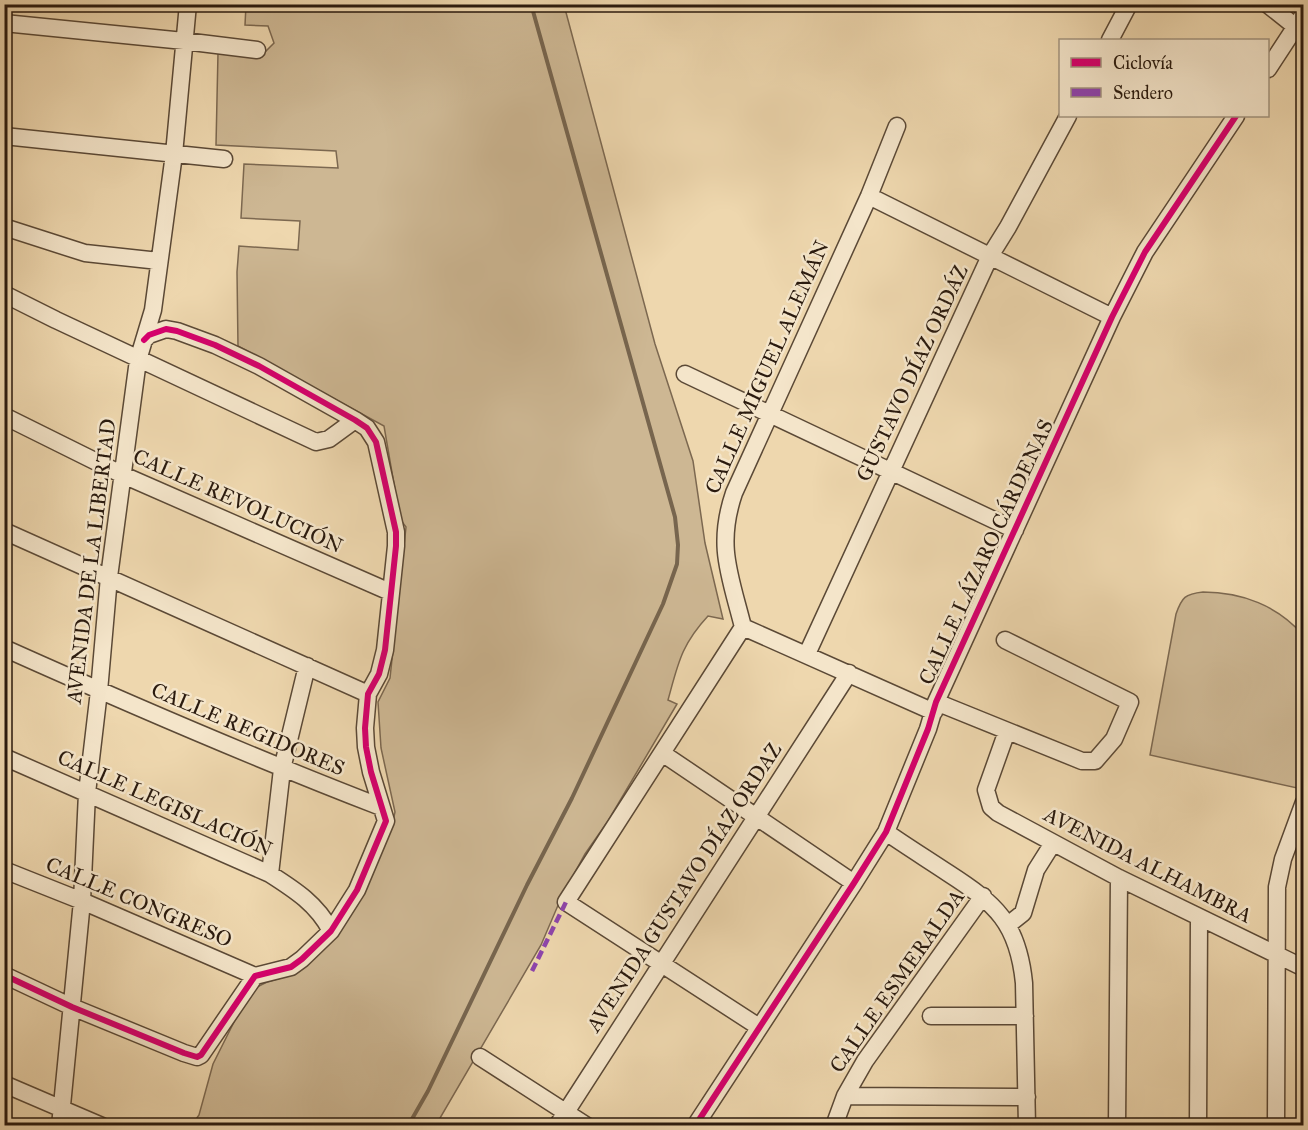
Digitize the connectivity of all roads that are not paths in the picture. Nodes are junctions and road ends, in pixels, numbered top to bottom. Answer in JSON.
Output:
{"nodes":[{"id":1,"x":188,"y":4,"type":"edge"},
{"id":2,"x":1129,"y":4,"type":"edge"},
{"id":3,"x":1267,"y":4,"type":"edge"},
{"id":4,"x":1300,"y":20,"type":"edge"},
{"id":5,"x":4,"y":23,"type":"edge"},
{"id":6,"x":1111,"y":39,"type":"edge"},
{"id":7,"x":184,"y":41,"type":"junction"},
{"id":8,"x":257,"y":50,"type":"dead end"},
{"id":9,"x":1269,"y":67,"type":"edge"},
{"id":10,"x":1067,"y":117,"type":"edge"},
{"id":11,"x":1235,"y":117,"type":"edge"},
{"id":12,"x":897,"y":126,"type":"dead end"},
{"id":13,"x":4,"y":136,"type":"edge"},
{"id":14,"x":174,"y":154,"type":"junction"},
{"id":15,"x":224,"y":159,"type":"dead end"},
{"id":16,"x":869,"y":196,"type":"junction"},
{"id":17,"x":4,"y":227,"type":"edge"},
{"id":18,"x":990,"y":256,"type":"junction"},
{"id":19,"x":159,"y":261,"type":"junction"},
{"id":20,"x":4,"y":294,"type":"edge"},
{"id":21,"x":1112,"y":317,"type":"junction"},
{"id":22,"x":144,"y":340,"type":"junction"},
{"id":23,"x":138,"y":360,"type":"junction"},
{"id":24,"x":685,"y":374,"type":"dead end"},
{"id":25,"x":770,"y":414,"type":"junction"},
{"id":26,"x":4,"y":416,"type":"edge"},
{"id":27,"x":355,"y":420,"type":"junction"},
{"id":28,"x":891,"y":472,"type":"junction"},
{"id":29,"x":123,"y":475,"type":"junction"},
{"id":30,"x":1015,"y":530,"type":"junction"},
{"id":31,"x":4,"y":531,"type":"edge"},
{"id":32,"x":108,"y":577,"type":"junction"},
{"id":33,"x":390,"y":592,"type":"junction"},
{"id":34,"x":743,"y":627,"type":"junction"},
{"id":35,"x":1005,"y":640,"type":"dead end"},
{"id":36,"x":4,"y":648,"type":"edge"},
{"id":37,"x":807,"y":654,"type":"junction"},
{"id":38,"x":307,"y":666,"type":"junction"},
{"id":39,"x":849,"y":673,"type":"junction"},
{"id":40,"x":99,"y":691,"type":"junction"},
{"id":41,"x":368,"y":694,"type":"junction"},
{"id":42,"x":935,"y":707,"type":"junction"},
{"id":43,"x":1008,"y":731,"type":"junction"},
{"id":44,"x":662,"y":753,"type":"junction"},
{"id":45,"x":4,"y":757,"type":"edge"},
{"id":46,"x":282,"y":769,"type":"junction"},
{"id":47,"x":87,"y":794,"type":"junction"},
{"id":48,"x":1304,"y":802,"type":"edge"},
{"id":49,"x":381,"y":807,"type":"junction"},
{"id":50,"x":756,"y":817,"type":"junction"},
{"id":51,"x":885,"y":832,"type":"junction"},
{"id":52,"x":1053,"y":843,"type":"junction"},
{"id":53,"x":4,"y":870,"type":"edge"},
{"id":54,"x":270,"y":874,"type":"junction"},
{"id":55,"x":1119,"y":878,"type":"junction"},
{"id":56,"x":854,"y":883,"type":"junction"},
{"id":57,"x":983,"y":896,"type":"junction"},
{"id":58,"x":82,"y":901,"type":"junction"},
{"id":59,"x":1199,"y":918,"type":"junction"},
{"id":60,"x":1008,"y":925,"type":"junction"},
{"id":61,"x":331,"y":930,"type":"junction"},
{"id":62,"x":1277,"y":953,"type":"junction"},
{"id":63,"x":661,"y":964,"type":"junction"},
{"id":64,"x":1304,"y":968,"type":"edge"},
{"id":65,"x":4,"y":975,"type":"edge"},
{"id":66,"x":255,"y":976,"type":"junction"},
{"id":67,"x":72,"y":1007,"type":"junction"},
{"id":68,"x":932,"y":1016,"type":"dead end"},
{"id":69,"x":1025,"y":1016,"type":"junction"},
{"id":70,"x":759,"y":1027,"type":"junction"},
{"id":71,"x":480,"y":1057,"type":"dead end"},
{"id":72,"x":4,"y":1084,"type":"edge"},
{"id":73,"x":845,"y":1096,"type":"junction"},
{"id":74,"x":1027,"y":1097,"type":"junction"},
{"id":75,"x":61,"y":1117,"type":"edge"},
{"id":76,"x":561,"y":1119,"type":"edge"},
{"id":77,"x":698,"y":1124,"type":"edge"},
{"id":78,"x":102,"y":1125,"type":"edge"},
{"id":79,"x":587,"y":1125,"type":"edge"},
{"id":80,"x":834,"y":1125,"type":"edge"},
{"id":81,"x":1027,"y":1125,"type":"edge"},
{"id":82,"x":1117,"y":1125,"type":"edge"},
{"id":83,"x":1198,"y":1125,"type":"edge"},
{"id":84,"x":1276,"y":1125,"type":"edge"}],
"edges":[{"from":1,"to":7,"type":"street","name":"AVENIDA DE LA LIBERTAD"},
{"from":2,"to":6,"type":"street"},
{"from":3,"to":4,"type":"street"},
{"from":4,"to":9,"type":"street"},
{"from":5,"to":7,"type":"street"},
{"from":7,"to":8,"type":"street"},
{"from":7,"to":14,"type":"street","name":"AVENIDA DE LA LIBERTAD"},
{"from":10,"to":18,"type":"street","name":"GUSTAVO DÍAZ ORDÁZ"},
{"from":11,"to":21,"type":"street","name":"CALLE LÁZARO CÁRDENAS"},
{"from":12,"to":16,"type":"street","name":"CALLE MIGUEL ALEMÁN"},
{"from":13,"to":14,"type":"street"},
{"from":14,"to":15,"type":"street"},
{"from":14,"to":19,"type":"street","name":"AVENIDA DE LA LIBERTAD"},
{"from":16,"to":18,"type":"street"},
{"from":16,"to":25,"type":"street","name":"CALLE MIGUEL ALEMÁN"},
{"from":17,"to":19,"type":"street"},
{"from":18,"to":21,"type":"street"},
{"from":18,"to":28,"type":"street","name":"GUSTAVO DÍAZ ORDÁZ"},
{"from":19,"to":22,"type":"street","name":"AVENIDA DE LA LIBERTAD"},
{"from":20,"to":23,"type":"street"},
{"from":21,"to":30,"type":"street","name":"CALLE LÁZARO CÁRDENAS"},
{"from":22,"to":23,"type":"street","name":"AVENIDA DE LA LIBERTAD"},
{"from":22,"to":27,"type":"street"},
{"from":23,"to":27,"type":"street"},
{"from":23,"to":29,"type":"street","name":"AVENIDA DE LA LIBERTAD"},
{"from":24,"to":25,"type":"street"},
{"from":25,"to":28,"type":"street"},
{"from":25,"to":34,"type":"street","name":"CALLE MIGUEL ALEMÁN"},
{"from":26,"to":29,"type":"street","name":"CALLE REVOLUCIÓN"},
{"from":27,"to":33,"type":"street"},
{"from":28,"to":30,"type":"street"},
{"from":28,"to":37,"type":"street","name":"GUSTAVO DÍAZ ORDÁZ"},
{"from":29,"to":32,"type":"street","name":"AVENIDA DE LA LIBERTAD"},
{"from":29,"to":33,"type":"street","name":"CALLE REVOLUCIÓN"},
{"from":30,"to":42,"type":"street","name":"CALLE LÁZARO CÁRDENAS"},
{"from":31,"to":32,"type":"street"},
{"from":32,"to":38,"type":"street"},
{"from":32,"to":40,"type":"street","name":"AVENIDA DE LA LIBERTAD"},
{"from":33,"to":41,"type":"street"},
{"from":34,"to":37,"type":"street"},
{"from":34,"to":44,"type":"street"},
{"from":35,"to":43,"type":"street"},
{"from":36,"to":40,"type":"street","name":"CALLE REGIDORES"},
{"from":37,"to":39,"type":"street"},
{"from":38,"to":41,"type":"street"},
{"from":38,"to":46,"type":"street"},
{"from":39,"to":42,"type":"street"},
{"from":39,"to":50,"type":"street","name":"AVENIDA GUSTAVO DÍAZ ORDAZ"},
{"from":40,"to":46,"type":"street","name":"CALLE REGIDORES"},
{"from":40,"to":47,"type":"street","name":"AVENIDA DE LA LIBERTAD"},
{"from":41,"to":49,"type":"street"},
{"from":42,"to":43,"type":"street"},
{"from":42,"to":51,"type":"street","name":"CALLE LÁZARO CÁRDENAS"},
{"from":43,"to":52,"type":"street","name":"AVENIDA ALHAMBRA"},
{"from":44,"to":50,"type":"street"},
{"from":44,"to":63,"type":"street"},
{"from":45,"to":47,"type":"street","name":"CALLE LEGISLACIÓN"},
{"from":46,"to":49,"type":"street","name":"CALLE REGIDORES"},
{"from":46,"to":54,"type":"street"},
{"from":47,"to":54,"type":"street","name":"CALLE LEGISLACIÓN"},
{"from":47,"to":58,"type":"street","name":"AVENIDA DE LA LIBERTAD"},
{"from":48,"to":62,"type":"street"},
{"from":49,"to":61,"type":"street"},
{"from":50,"to":56,"type":"street"},
{"from":50,"to":63,"type":"street","name":"AVENIDA GUSTAVO DÍAZ ORDAZ"},
{"from":51,"to":56,"type":"street","name":"CALLE LÁZARO CÁRDENAS"},
{"from":51,"to":57,"type":"street"},
{"from":52,"to":55,"type":"street","name":"AVENIDA ALHAMBRA"},
{"from":52,"to":60,"type":"street"},
{"from":53,"to":58,"type":"street","name":"CALLE CONGRESO"},
{"from":54,"to":61,"type":"street","name":"CALLE LEGISLACIÓN"},
{"from":55,"to":59,"type":"street","name":"AVENIDA ALHAMBRA"},
{"from":55,"to":82,"type":"street"},
{"from":56,"to":70,"type":"street","name":"CALLE LÁZARO CÁRDENAS"},
{"from":57,"to":60,"type":"street"},
{"from":57,"to":73,"type":"street","name":"CALLE ESMERALDA"},
{"from":58,"to":66,"type":"street","name":"CALLE CONGRESO"},
{"from":58,"to":67,"type":"street","name":"AVENIDA DE LA LIBERTAD"},
{"from":59,"to":62,"type":"street","name":"AVENIDA ALHAMBRA"},
{"from":59,"to":83,"type":"street"},
{"from":60,"to":69,"type":"street"},
{"from":61,"to":66,"type":"street"},
{"from":62,"to":64,"type":"street","name":"AVENIDA ALHAMBRA"},
{"from":62,"to":84,"type":"street"},
{"from":63,"to":70,"type":"street"},
{"from":63,"to":76,"type":"street","name":"AVENIDA GUSTAVO DÍAZ ORDAZ"},
{"from":65,"to":67,"type":"street"},
{"from":66,"to":67,"type":"street"},
{"from":67,"to":75,"type":"street","name":"AVENIDA DE LA LIBERTAD"},
{"from":68,"to":69,"type":"street"},
{"from":69,"to":74,"type":"street"},
{"from":70,"to":77,"type":"street","name":"CALLE LÁZARO CÁRDENAS"},
{"from":71,"to":76,"type":"street"},
{"from":72,"to":75,"type":"street"},
{"from":73,"to":74,"type":"street"},
{"from":73,"to":80,"type":"street","name":"CALLE ESMERALDA"},
{"from":74,"to":81,"type":"street"},
{"from":75,"to":78,"type":"street"},
{"from":76,"to":79,"type":"street"}]}
